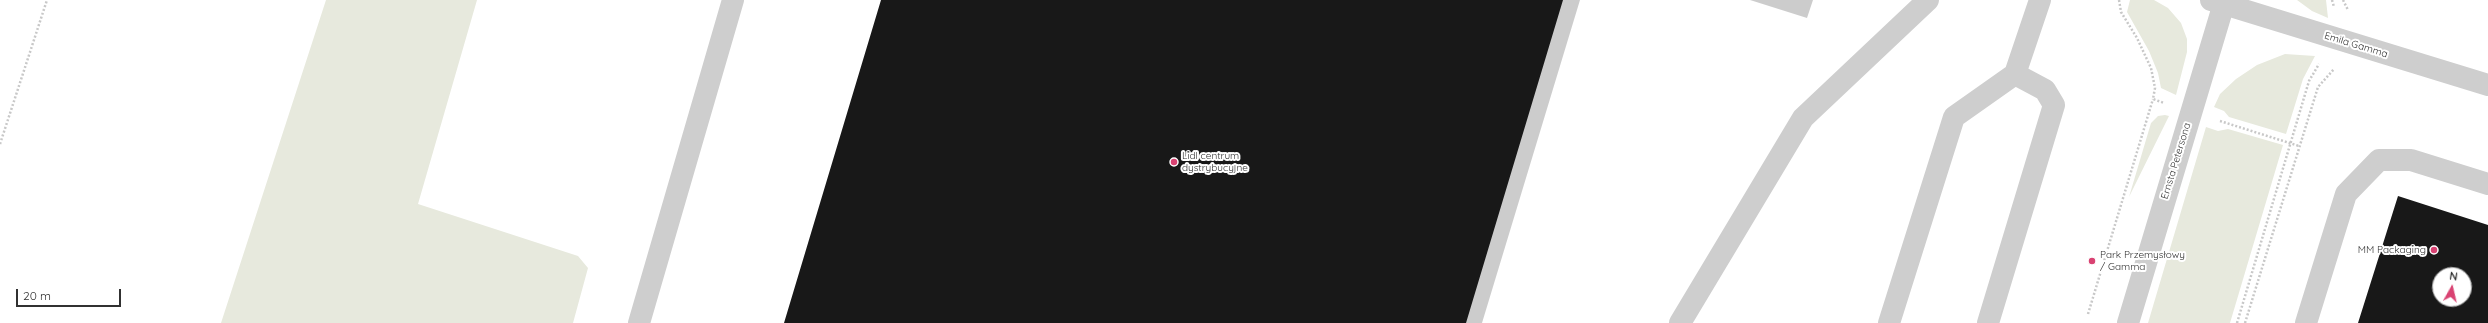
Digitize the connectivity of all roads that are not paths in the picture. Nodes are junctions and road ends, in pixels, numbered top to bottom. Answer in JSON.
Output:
{"nodes":[{"id":1,"x":733,"y":0,"type":"edge"},
{"id":2,"x":1928,"y":0,"type":"edge"},
{"id":3,"x":2040,"y":0,"type":"edge"},
{"id":4,"x":2220,"y":1,"type":"edge"},
{"id":5,"x":2015,"y":74,"type":"junction"},
{"id":6,"x":2488,"y":85,"type":"edge"},
{"id":7,"x":2488,"y":184,"type":"edge"},
{"id":8,"x":639,"y":323,"type":"edge"},
{"id":9,"x":1680,"y":323,"type":"edge"},
{"id":10,"x":1889,"y":323,"type":"edge"},
{"id":11,"x":1988,"y":323,"type":"edge"},
{"id":12,"x":2128,"y":323,"type":"edge"},
{"id":13,"x":2306,"y":323,"type":"edge"}],
"edges":[{"from":1,"to":8,"type":"street"},
{"from":2,"to":9,"type":"street"},
{"from":3,"to":5,"type":"street"},
{"from":4,"to":6,"type":"street","name":"Emila Gamma"},
{"from":4,"to":12,"type":"street","name":"Ernsta Petersona"},
{"from":5,"to":10,"type":"street"},
{"from":5,"to":11,"type":"street"},
{"from":7,"to":13,"type":"street"}]}
